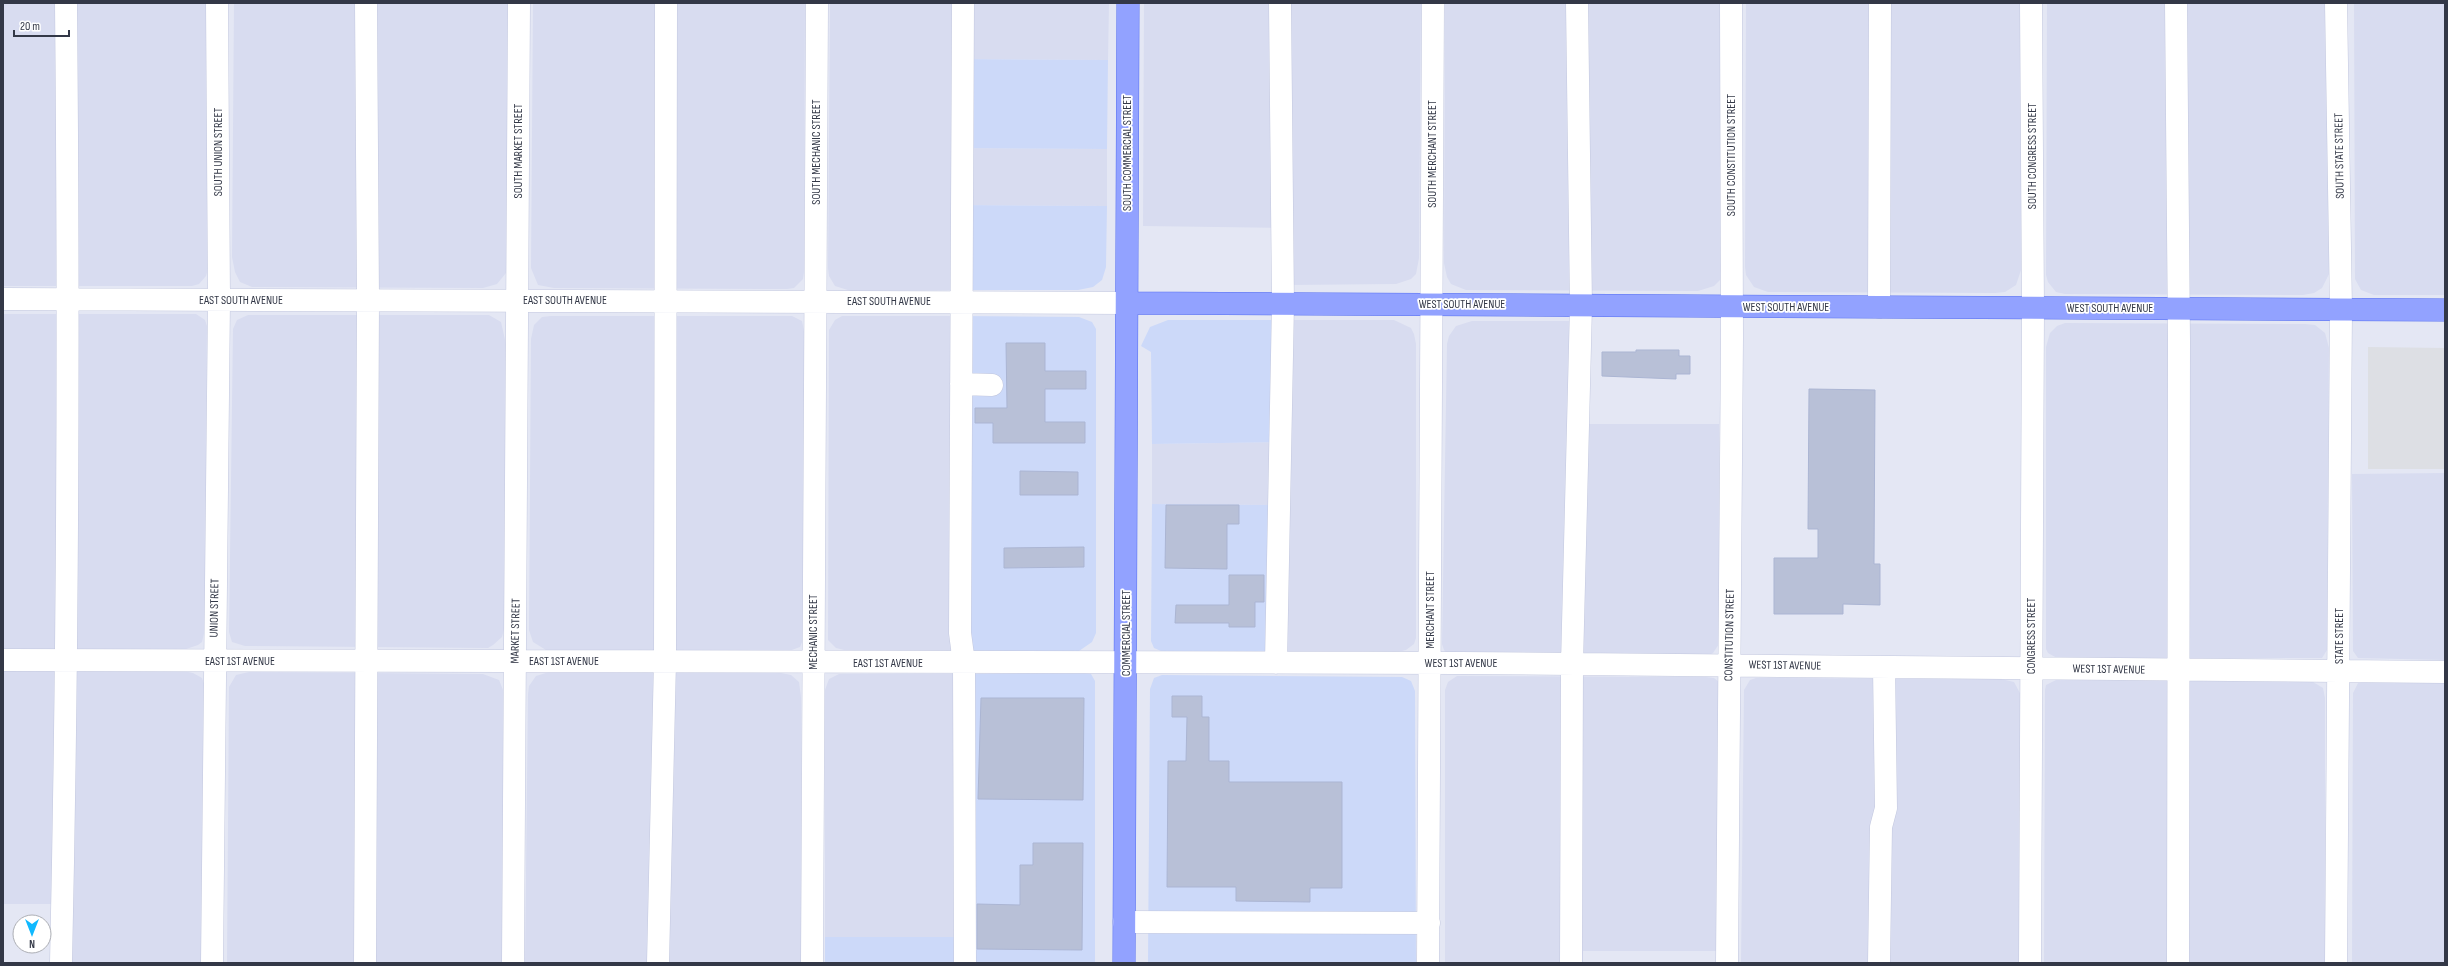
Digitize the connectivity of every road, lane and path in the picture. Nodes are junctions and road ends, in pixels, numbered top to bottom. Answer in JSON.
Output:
{"nodes":[{"id":1,"x":66,"y":3,"type":"edge"},
{"id":2,"x":217,"y":3,"type":"edge"},
{"id":3,"x":366,"y":3,"type":"edge"},
{"id":4,"x":519,"y":3,"type":"edge"},
{"id":5,"x":666,"y":3,"type":"edge"},
{"id":6,"x":817,"y":3,"type":"edge"},
{"id":7,"x":963,"y":3,"type":"edge"},
{"id":8,"x":1128,"y":3,"type":"edge"},
{"id":9,"x":1280,"y":3,"type":"edge"},
{"id":10,"x":1433,"y":3,"type":"edge"},
{"id":11,"x":1577,"y":3,"type":"edge"},
{"id":12,"x":1731,"y":3,"type":"edge"},
{"id":13,"x":1880,"y":3,"type":"edge"},
{"id":14,"x":2031,"y":3,"type":"edge"},
{"id":15,"x":2176,"y":3,"type":"edge"},
{"id":16,"x":2336,"y":3,"type":"edge"},
{"id":17,"x":3,"y":299,"type":"edge"},
{"id":18,"x":69,"y":300,"type":"junction"},
{"id":19,"x":219,"y":300,"type":"junction"},
{"id":20,"x":368,"y":300,"type":"junction"},
{"id":21,"x":518,"y":300,"type":"junction"},
{"id":22,"x":665,"y":300,"type":"junction"},
{"id":23,"x":815,"y":300,"type":"junction"},
{"id":24,"x":962,"y":301,"type":"junction"},
{"id":25,"x":1127,"y":303,"type":"junction"},
{"id":26,"x":1283,"y":304,"type":"junction"},
{"id":27,"x":1432,"y":304,"type":"junction"},
{"id":28,"x":1581,"y":306,"type":"junction"},
{"id":29,"x":1732,"y":307,"type":"junction"},
{"id":30,"x":1879,"y":307,"type":"junction"},
{"id":31,"x":2033,"y":308,"type":"junction"},
{"id":32,"x":2179,"y":308,"type":"junction"},
{"id":33,"x":2341,"y":309,"type":"junction"},
{"id":34,"x":2445,"y":310,"type":"edge"},
{"id":35,"x":961,"y":384,"type":"junction"},
{"id":36,"x":992,"y":385,"type":"dead end"},
{"id":37,"x":3,"y":660,"type":"edge"},
{"id":38,"x":67,"y":660,"type":"junction"},
{"id":39,"x":214,"y":661,"type":"junction"},
{"id":40,"x":366,"y":661,"type":"junction"},
{"id":41,"x":515,"y":661,"type":"junction"},
{"id":42,"x":665,"y":661,"type":"junction"},
{"id":43,"x":812,"y":663,"type":"junction"},
{"id":44,"x":964,"y":663,"type":"junction"},
{"id":45,"x":1126,"y":663,"type":"junction"},
{"id":46,"x":1276,"y":663,"type":"junction"},
{"id":47,"x":1430,"y":663,"type":"junction"},
{"id":48,"x":1572,"y":664,"type":"junction"},
{"id":49,"x":1729,"y":665,"type":"junction"},
{"id":50,"x":1884,"y":667,"type":"junction"},
{"id":51,"x":2031,"y":668,"type":"junction"},
{"id":52,"x":2180,"y":670,"type":"junction"},
{"id":53,"x":2339,"y":671,"type":"junction"},
{"id":54,"x":2445,"y":672,"type":"edge"},
{"id":55,"x":1124,"y":922,"type":"junction"},
{"id":56,"x":1428,"y":923,"type":"junction"},
{"id":57,"x":61,"y":963,"type":"edge"},
{"id":58,"x":212,"y":963,"type":"edge"},
{"id":59,"x":365,"y":963,"type":"edge"},
{"id":60,"x":513,"y":963,"type":"edge"},
{"id":61,"x":658,"y":963,"type":"edge"},
{"id":62,"x":812,"y":963,"type":"edge"},
{"id":63,"x":965,"y":963,"type":"edge"},
{"id":64,"x":1124,"y":963,"type":"edge"},
{"id":65,"x":1428,"y":963,"type":"edge"},
{"id":66,"x":1571,"y":963,"type":"edge"},
{"id":67,"x":1727,"y":963,"type":"edge"},
{"id":68,"x":1879,"y":963,"type":"edge"},
{"id":69,"x":2030,"y":963,"type":"edge"},
{"id":70,"x":2178,"y":963,"type":"edge"},
{"id":71,"x":2336,"y":963,"type":"edge"}],
"edges":[{"from":1,"to":18,"type":"street"},
{"from":2,"to":19,"type":"street","name":"SOUTH UNION STREET"},
{"from":3,"to":20,"type":"street"},
{"from":4,"to":21,"type":"street","name":"SOUTH MARKET STREET"},
{"from":5,"to":22,"type":"street"},
{"from":6,"to":23,"type":"street","name":"SOUTH MECHANIC STREET"},
{"from":7,"to":24,"type":"street"},
{"from":8,"to":25,"type":"main road","name":"SOUTH COMMERCIAL STREET"},
{"from":9,"to":26,"type":"street"},
{"from":10,"to":27,"type":"street","name":"SOUTH MERCHANT STREET"},
{"from":11,"to":28,"type":"street"},
{"from":12,"to":29,"type":"street","name":"SOUTH CONSTITUTION STREET"},
{"from":13,"to":30,"type":"street"},
{"from":14,"to":31,"type":"street","name":"SOUTH CONGRESS STREET"},
{"from":15,"to":32,"type":"street"},
{"from":16,"to":33,"type":"street","name":"SOUTH STATE STREET"},
{"from":17,"to":18,"type":"street","name":"EAST SOUTH AVENUE"},
{"from":18,"to":19,"type":"street","name":"EAST SOUTH AVENUE"},
{"from":18,"to":38,"type":"street"},
{"from":19,"to":20,"type":"street","name":"EAST SOUTH AVENUE"},
{"from":19,"to":39,"type":"street","name":"UNION STREET"},
{"from":20,"to":21,"type":"street","name":"EAST SOUTH AVENUE"},
{"from":20,"to":40,"type":"street"},
{"from":21,"to":22,"type":"street","name":"EAST SOUTH AVENUE"},
{"from":21,"to":41,"type":"street","name":"MARKET STREET"},
{"from":22,"to":23,"type":"street","name":"EAST SOUTH AVENUE"},
{"from":22,"to":42,"type":"street"},
{"from":23,"to":24,"type":"street","name":"EAST SOUTH AVENUE"},
{"from":23,"to":43,"type":"street","name":"MECHANIC STREET"},
{"from":24,"to":25,"type":"street","name":"EAST SOUTH AVENUE"},
{"from":24,"to":35,"type":"street"},
{"from":25,"to":26,"type":"main road","name":"WEST SOUTH AVENUE"},
{"from":25,"to":45,"type":"main road","name":"COMMERCIAL STREET"},
{"from":26,"to":27,"type":"main road","name":"WEST SOUTH AVENUE"},
{"from":26,"to":46,"type":"street"},
{"from":27,"to":28,"type":"main road","name":"WEST SOUTH AVENUE"},
{"from":27,"to":47,"type":"street","name":"MERCHANT STREET"},
{"from":28,"to":29,"type":"main road","name":"WEST SOUTH AVENUE"},
{"from":28,"to":48,"type":"street"},
{"from":29,"to":30,"type":"main road","name":"WEST SOUTH AVENUE"},
{"from":29,"to":49,"type":"street","name":"CONSTITUTION STREET"},
{"from":30,"to":31,"type":"main road","name":"WEST SOUTH AVENUE"},
{"from":31,"to":32,"type":"main road","name":"WEST SOUTH AVENUE"},
{"from":31,"to":51,"type":"street","name":"CONGRESS STREET"},
{"from":32,"to":33,"type":"main road","name":"WEST SOUTH AVENUE"},
{"from":32,"to":52,"type":"street"},
{"from":33,"to":34,"type":"main road","name":"WEST SOUTH AVENUE"},
{"from":33,"to":53,"type":"street","name":"STATE STREET"},
{"from":35,"to":36,"type":"street"},
{"from":35,"to":44,"type":"street"},
{"from":37,"to":38,"type":"street","name":"EAST 1ST AVENUE"},
{"from":38,"to":39,"type":"street","name":"EAST 1ST AVENUE"},
{"from":38,"to":57,"type":"street"},
{"from":39,"to":40,"type":"street","name":"EAST 1ST AVENUE"},
{"from":39,"to":58,"type":"street","name":"UNION STREET"},
{"from":40,"to":41,"type":"street","name":"EAST 1ST AVENUE"},
{"from":40,"to":59,"type":"street"},
{"from":41,"to":42,"type":"street","name":"EAST 1ST AVENUE"},
{"from":41,"to":60,"type":"street","name":"MARKET STREET"},
{"from":42,"to":43,"type":"street","name":"EAST 1ST AVENUE"},
{"from":42,"to":61,"type":"street"},
{"from":43,"to":44,"type":"street","name":"EAST 1ST AVENUE"},
{"from":43,"to":62,"type":"street","name":"MECHANIC STREET"},
{"from":44,"to":45,"type":"street","name":"EAST 1ST AVENUE"},
{"from":44,"to":63,"type":"street"},
{"from":45,"to":46,"type":"street","name":"WEST 1ST AVENUE"},
{"from":45,"to":55,"type":"main road","name":"COMMERCIAL STREET"},
{"from":46,"to":47,"type":"street","name":"WEST 1ST AVENUE"},
{"from":47,"to":48,"type":"street","name":"WEST 1ST AVENUE"},
{"from":47,"to":56,"type":"street","name":"MERCHANT STREET"},
{"from":48,"to":49,"type":"street","name":"WEST 1ST AVENUE"},
{"from":48,"to":66,"type":"street"},
{"from":49,"to":50,"type":"street","name":"WEST 1ST AVENUE"},
{"from":49,"to":67,"type":"street","name":"CONSTITUTION STREET"},
{"from":50,"to":51,"type":"street","name":"WEST 1ST AVENUE"},
{"from":50,"to":68,"type":"street"},
{"from":51,"to":52,"type":"street","name":"WEST 1ST AVENUE"},
{"from":51,"to":69,"type":"street","name":"CONGRESS STREET"},
{"from":52,"to":53,"type":"street","name":"WEST 1ST AVENUE"},
{"from":52,"to":70,"type":"street"},
{"from":53,"to":54,"type":"street","name":"WEST 1ST AVENUE"},
{"from":53,"to":71,"type":"street","name":"STATE STREET"},
{"from":55,"to":56,"type":"street"},
{"from":55,"to":64,"type":"main road","name":"COMMERCIAL STREET"},
{"from":56,"to":65,"type":"street","name":"MERCHANT STREET"}]}
